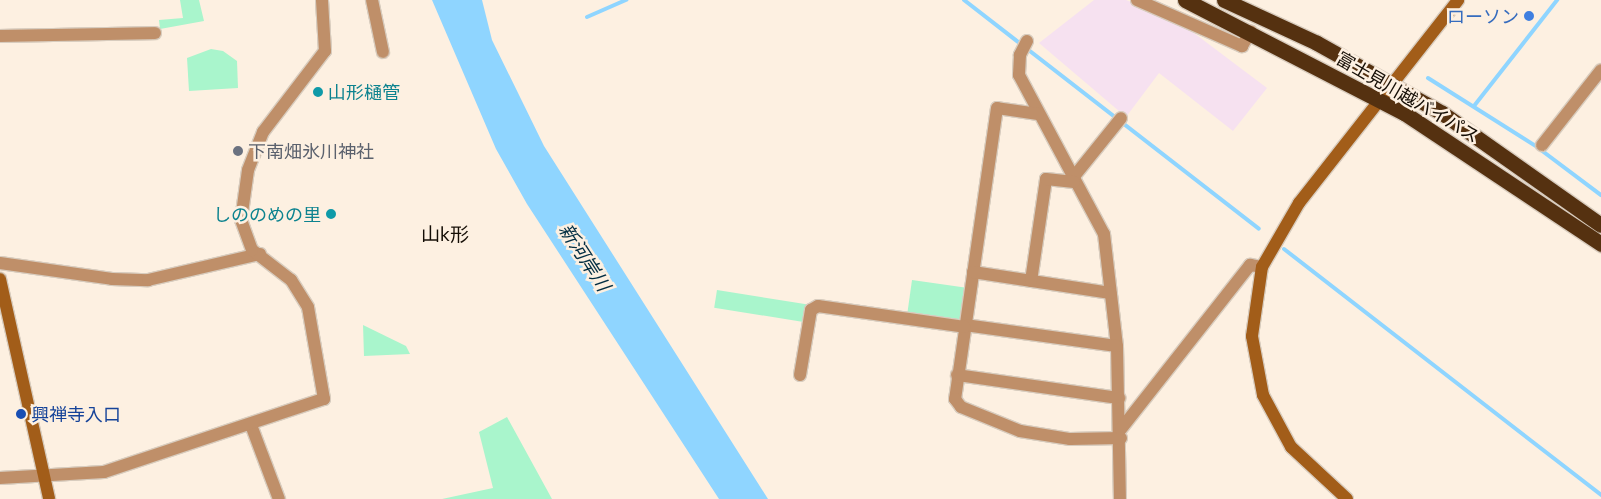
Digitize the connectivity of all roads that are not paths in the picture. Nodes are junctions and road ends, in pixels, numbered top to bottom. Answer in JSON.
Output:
{"nodes":[{"id":1,"x":322,"y":0,"type":"edge"},
{"id":2,"x":372,"y":0,"type":"edge"},
{"id":3,"x":1137,"y":0,"type":"edge"},
{"id":4,"x":1185,"y":0,"type":"edge"},
{"id":5,"x":1224,"y":0,"type":"edge"},
{"id":6,"x":1458,"y":0,"type":"edge"},
{"id":7,"x":1251,"y":31,"type":"junction"},
{"id":8,"x":156,"y":33,"type":"dead end"},
{"id":9,"x":0,"y":36,"type":"edge"},
{"id":10,"x":1025,"y":45,"type":"dead end"},
{"id":11,"x":383,"y":52,"type":"dead end"},
{"id":12,"x":1601,"y":70,"type":"edge"},
{"id":13,"x":1392,"y":83,"type":"junction"},
{"id":14,"x":1379,"y":99,"type":"junction"},
{"id":15,"x":1038,"y":114,"type":"junction"},
{"id":16,"x":1119,"y":121,"type":"dead end"},
{"id":17,"x":1542,"y":145,"type":"dead end"},
{"id":18,"x":1073,"y":180,"type":"junction"},
{"id":19,"x":1601,"y":225,"type":"edge"},
{"id":20,"x":1601,"y":244,"type":"edge"},
{"id":21,"x":260,"y":254,"type":"junction"},
{"id":22,"x":0,"y":263,"type":"edge"},
{"id":23,"x":1262,"y":267,"type":"junction"},
{"id":24,"x":973,"y":272,"type":"junction"},
{"id":25,"x":0,"y":279,"type":"edge"},
{"id":26,"x":1031,"y":281,"type":"junction"},
{"id":27,"x":1110,"y":293,"type":"junction"},
{"id":28,"x":965,"y":326,"type":"junction"},
{"id":29,"x":1117,"y":346,"type":"junction"},
{"id":30,"x":800,"y":375,"type":"dead end"},
{"id":31,"x":957,"y":375,"type":"junction"},
{"id":32,"x":1119,"y":398,"type":"junction"},
{"id":33,"x":251,"y":425,"type":"junction"},
{"id":34,"x":1121,"y":434,"type":"junction"},
{"id":35,"x":42,"y":476,"type":"junction"},
{"id":36,"x":0,"y":478,"type":"edge"},
{"id":37,"x":49,"y":499,"type":"edge"},
{"id":38,"x":280,"y":499,"type":"edge"},
{"id":39,"x":1120,"y":499,"type":"edge"},
{"id":40,"x":1346,"y":499,"type":"edge"}],
"edges":[{"from":1,"to":21,"type":"street"},
{"from":2,"to":11,"type":"street"},
{"from":3,"to":7,"type":"street"},
{"from":4,"to":7,"type":"highway","name":"富士見川越バイパス"},
{"from":5,"to":13,"type":"highway","name":"富士見川越バイパス"},
{"from":6,"to":13,"type":"street"},
{"from":7,"to":14,"type":"highway","name":"富士見川越バイパス"},
{"from":8,"to":9,"type":"street"},
{"from":10,"to":15,"type":"street"},
{"from":12,"to":17,"type":"street"},
{"from":13,"to":14,"type":"street"},
{"from":13,"to":19,"type":"highway","name":"富士見川越バイパス"},
{"from":14,"to":20,"type":"highway","name":"富士見川越バイパス"},
{"from":14,"to":23,"type":"street"},
{"from":15,"to":18,"type":"street"},
{"from":15,"to":24,"type":"street"},
{"from":16,"to":18,"type":"street"},
{"from":18,"to":26,"type":"street"},
{"from":18,"to":27,"type":"street"},
{"from":21,"to":22,"type":"street"},
{"from":21,"to":33,"type":"street"},
{"from":23,"to":34,"type":"street"},
{"from":23,"to":40,"type":"street"},
{"from":24,"to":26,"type":"street"},
{"from":24,"to":28,"type":"street"},
{"from":25,"to":35,"type":"street"},
{"from":26,"to":27,"type":"street"},
{"from":27,"to":29,"type":"street"},
{"from":28,"to":29,"type":"street"},
{"from":28,"to":30,"type":"street"},
{"from":28,"to":31,"type":"street"},
{"from":29,"to":32,"type":"street"},
{"from":31,"to":32,"type":"street"},
{"from":31,"to":34,"type":"street"},
{"from":32,"to":34,"type":"street"},
{"from":33,"to":35,"type":"street"},
{"from":33,"to":38,"type":"street"},
{"from":34,"to":39,"type":"street"},
{"from":35,"to":36,"type":"street"},
{"from":35,"to":37,"type":"street"}]}
